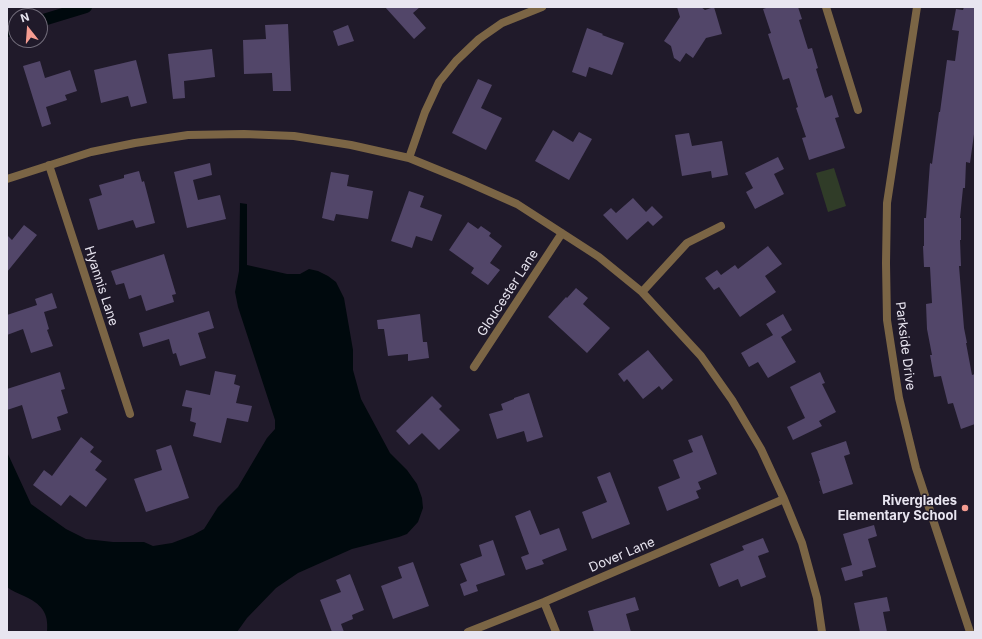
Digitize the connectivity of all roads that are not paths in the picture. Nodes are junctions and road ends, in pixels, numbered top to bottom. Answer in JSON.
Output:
{"nodes":[{"id":1,"x":542,"y":7,"type":"edge"},
{"id":2,"x":826,"y":7,"type":"edge"},
{"id":3,"x":918,"y":7,"type":"edge"},
{"id":4,"x":858,"y":110,"type":"dead end"},
{"id":5,"x":409,"y":158,"type":"junction"},
{"id":6,"x":49,"y":165,"type":"junction"},
{"id":7,"x":7,"y":179,"type":"edge"},
{"id":8,"x":721,"y":226,"type":"dead end"},
{"id":9,"x":562,"y":233,"type":"junction"},
{"id":10,"x":642,"y":292,"type":"junction"},
{"id":11,"x":474,"y":366,"type":"dead end"},
{"id":12,"x":130,"y":414,"type":"dead end"},
{"id":13,"x":784,"y":499,"type":"junction"},
{"id":14,"x":544,"y":602,"type":"junction"},
{"id":15,"x":468,"y":632,"type":"edge"},
{"id":16,"x":556,"y":632,"type":"edge"},
{"id":17,"x":822,"y":632,"type":"edge"},
{"id":18,"x":970,"y":632,"type":"edge"}],
"edges":[{"from":1,"to":5,"type":"street"},
{"from":2,"to":4,"type":"street"},
{"from":3,"to":18,"type":"street","name":"Parkside Drive"},
{"from":5,"to":6,"type":"street"},
{"from":5,"to":9,"type":"street"},
{"from":6,"to":7,"type":"street"},
{"from":6,"to":12,"type":"street","name":"Hyannis Lane"},
{"from":8,"to":10,"type":"street"},
{"from":9,"to":10,"type":"street"},
{"from":9,"to":11,"type":"street","name":"Gloucester Lane"},
{"from":10,"to":13,"type":"street"},
{"from":13,"to":14,"type":"street","name":"Dover Lane"},
{"from":13,"to":17,"type":"street"},
{"from":14,"to":15,"type":"street","name":"Dover Lane"},
{"from":14,"to":16,"type":"street"}]}
